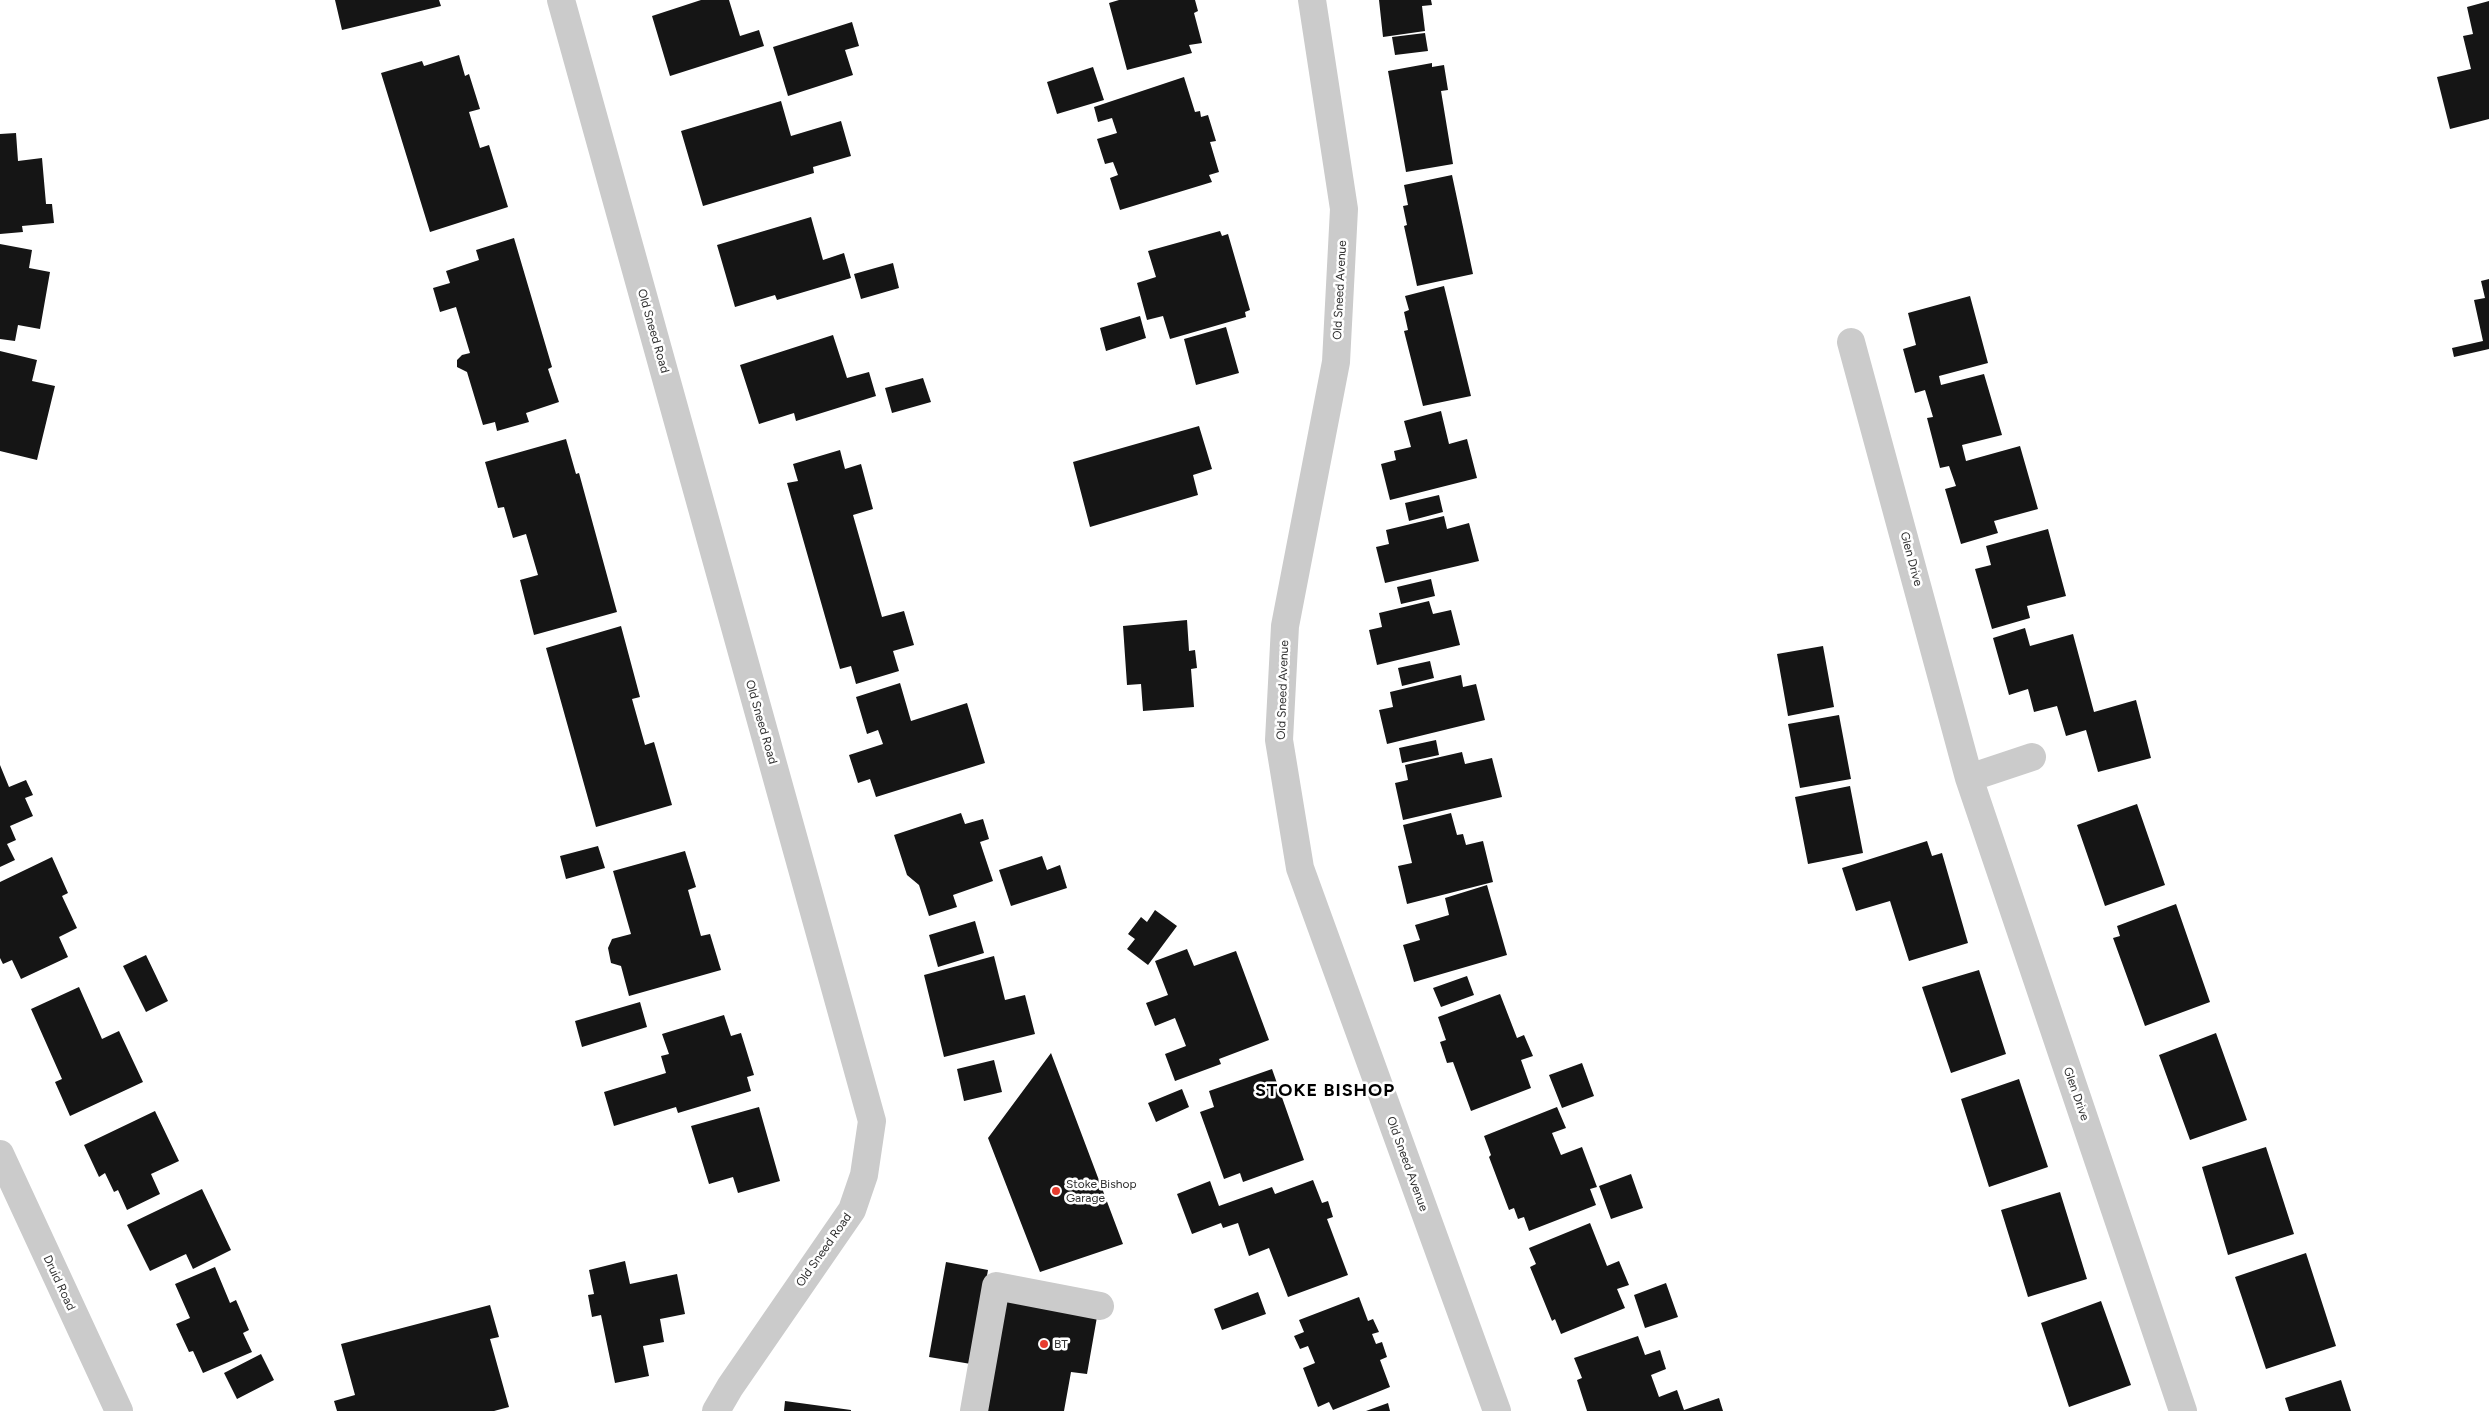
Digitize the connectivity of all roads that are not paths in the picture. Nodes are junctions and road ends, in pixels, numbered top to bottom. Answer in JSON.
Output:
{"nodes":[{"id":1,"x":561,"y":0,"type":"edge"},
{"id":2,"x":1312,"y":0,"type":"edge"},
{"id":3,"x":1851,"y":342,"type":"dead end"},
{"id":4,"x":2032,"y":757,"type":"dead end"},
{"id":5,"x":1969,"y":778,"type":"junction"},
{"id":6,"x":0,"y":1154,"type":"edge"},
{"id":7,"x":1100,"y":1306,"type":"dead end"},
{"id":8,"x":119,"y":1411,"type":"edge"},
{"id":9,"x":716,"y":1411,"type":"edge"},
{"id":10,"x":974,"y":1411,"type":"edge"},
{"id":11,"x":1497,"y":1411,"type":"edge"},
{"id":12,"x":2183,"y":1411,"type":"edge"}],
"edges":[{"from":1,"to":9,"type":"street","name":"Old Sneed Road"},
{"from":2,"to":11,"type":"street","name":"Old Sneed Avenue"},
{"from":3,"to":5,"type":"street","name":"Glen Drive"},
{"from":4,"to":5,"type":"street"},
{"from":5,"to":12,"type":"street","name":"Glen Drive"},
{"from":6,"to":8,"type":"street","name":"Druid Road"},
{"from":7,"to":10,"type":"street"}]}
